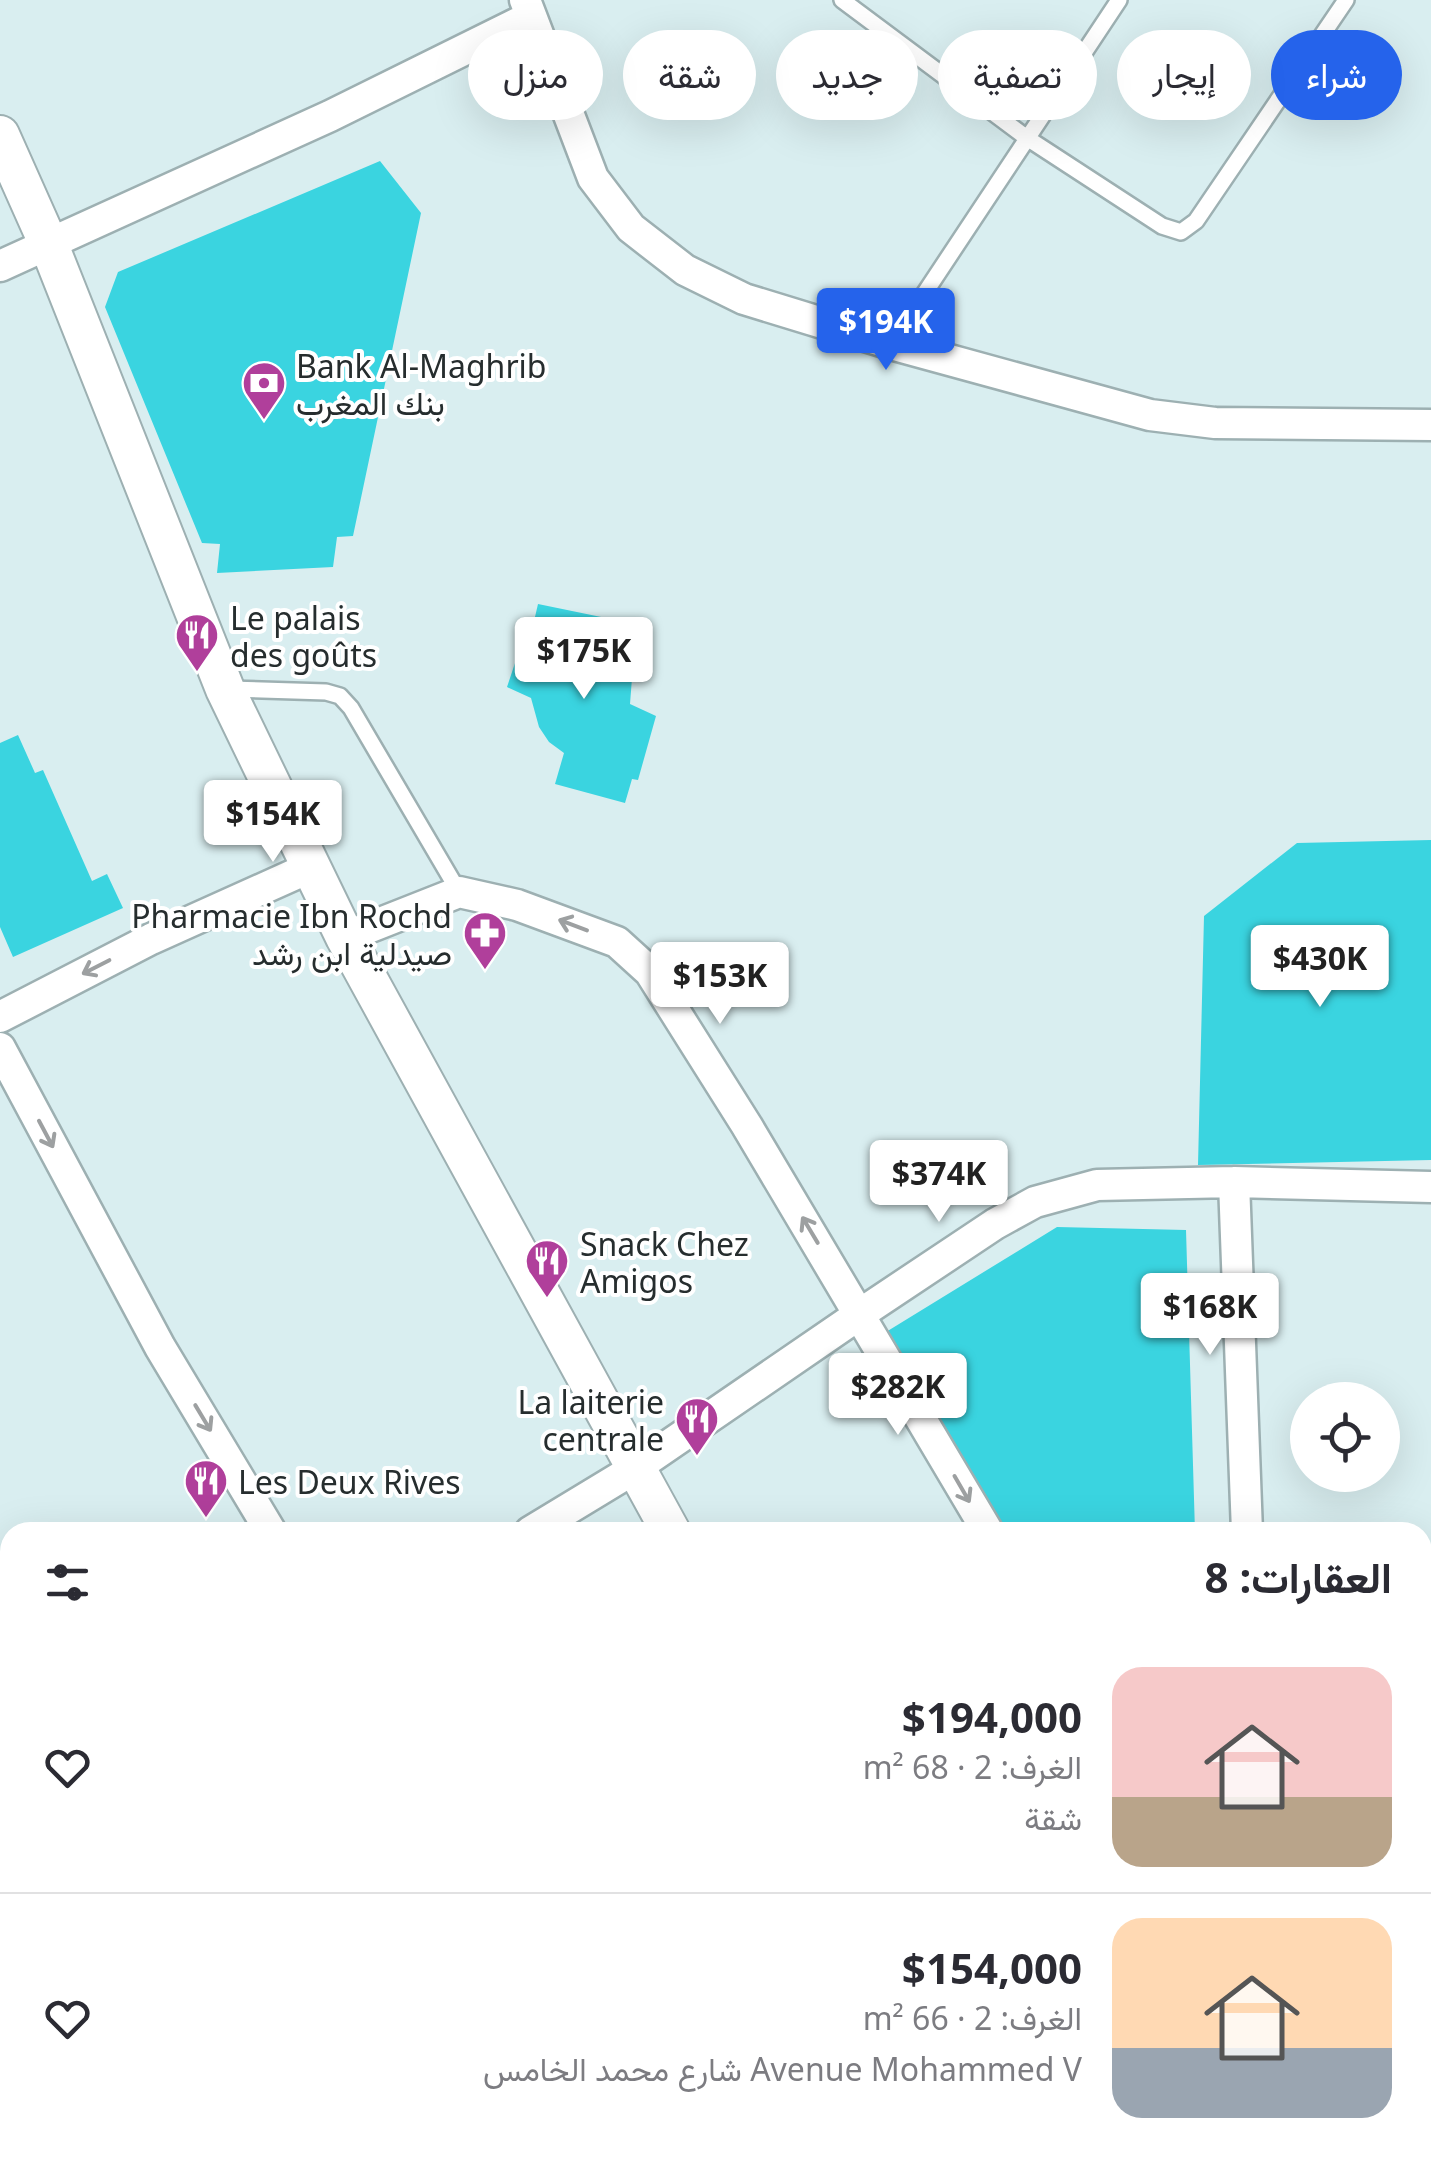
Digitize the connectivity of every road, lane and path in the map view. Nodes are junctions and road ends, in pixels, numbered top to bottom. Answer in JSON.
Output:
{"nodes":[{"id":1,"x":842,"y":0,"type":"edge"},
{"id":2,"x":1119,"y":0,"type":"edge"},
{"id":3,"x":1346,"y":0,"type":"edge"},
{"id":4,"x":531,"y":6,"type":"edge"},
{"id":5,"x":0,"y":136,"type":"edge"},
{"id":6,"x":1027,"y":138,"type":"junction"},
{"id":7,"x":49,"y":244,"type":"junction"},
{"id":8,"x":0,"y":266,"type":"edge"},
{"id":9,"x":891,"y":344,"type":"junction"},
{"id":10,"x":1431,"y":425,"type":"edge"},
{"id":11,"x":225,"y":689,"type":"junction"},
{"id":12,"x":311,"y":867,"type":"junction"},
{"id":13,"x":458,"y":892,"type":"junction"},
{"id":14,"x":345,"y":937,"type":"junction"},
{"id":15,"x":0,"y":1017,"type":"edge"},
{"id":16,"x":0,"y":1048,"type":"edge"},
{"id":17,"x":1234,"y":1182,"type":"junction"},
{"id":18,"x":1431,"y":1187,"type":"edge"},
{"id":19,"x":860,"y":1314,"type":"junction"},
{"id":20,"x":634,"y":1469,"type":"junction"},
{"id":21,"x":265,"y":1522,"type":"edge"},
{"id":22,"x":547,"y":1522,"type":"edge"},
{"id":23,"x":665,"y":1522,"type":"edge"},
{"id":24,"x":982,"y":1522,"type":"edge"},
{"id":25,"x":1247,"y":1522,"type":"edge"}],
"edges":[{"from":1,"to":6,"type":"lane"},
{"from":2,"to":6,"type":"lane"},
{"from":3,"to":6,"type":"lane"},
{"from":4,"to":7,"type":"street"},
{"from":4,"to":9,"type":"street"},
{"from":5,"to":7,"type":"street"},
{"from":6,"to":9,"type":"lane"},
{"from":7,"to":8,"type":"street"},
{"from":7,"to":11,"type":"street"},
{"from":9,"to":10,"type":"street"},
{"from":11,"to":12,"type":"street"},
{"from":11,"to":13,"type":"lane"},
{"from":12,"to":14,"type":"street"},
{"from":12,"to":15,"type":"street","one_way":true},
{"from":13,"to":14,"type":"street"},
{"from":19,"to":13,"type":"street","one_way":true},
{"from":14,"to":20,"type":"street"},
{"from":16,"to":21,"type":"street","one_way":true},
{"from":17,"to":18,"type":"street"},
{"from":17,"to":19,"type":"street"},
{"from":17,"to":25,"type":"street"},
{"from":19,"to":20,"type":"street"},
{"from":19,"to":24,"type":"street","one_way":true},
{"from":20,"to":22,"type":"street"},
{"from":20,"to":23,"type":"street"}]}
